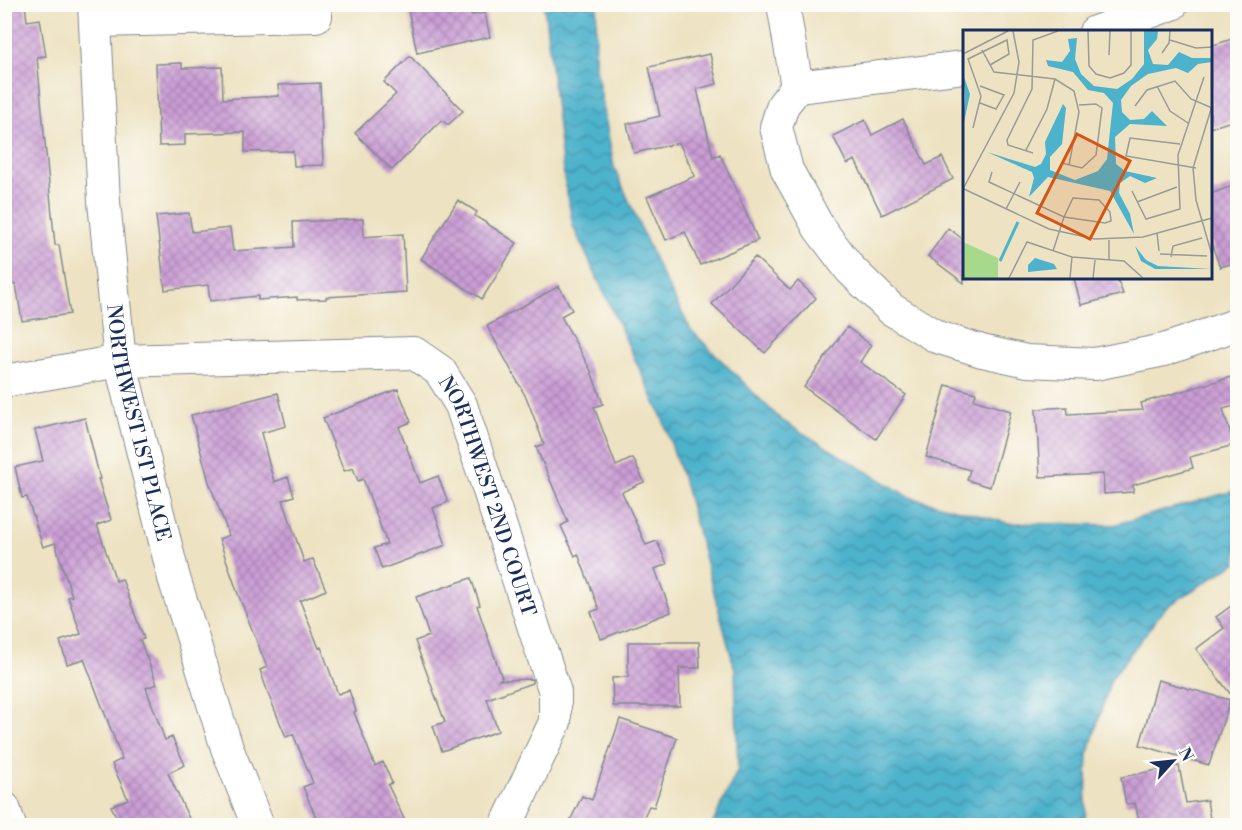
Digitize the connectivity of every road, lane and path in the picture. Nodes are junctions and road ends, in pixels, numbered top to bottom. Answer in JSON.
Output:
{"nodes":[{"id":1,"x":783,"y":4,"type":"edge"},
{"id":2,"x":1172,"y":4,"type":"edge"},
{"id":3,"x":95,"y":13,"type":"edge"},
{"id":4,"x":316,"y":16,"type":"dead end"},
{"id":5,"x":1100,"y":30,"type":"edge"},
{"id":6,"x":963,"y":67,"type":"edge"},
{"id":7,"x":797,"y":87,"type":"junction"},
{"id":8,"x":1238,"y":324,"type":"edge"},
{"id":9,"x":120,"y":361,"type":"junction"},
{"id":10,"x":4,"y":381,"type":"edge"},
{"id":11,"x":4,"y":808,"type":"edge"},
{"id":12,"x":10,"y":825,"type":"edge"},
{"id":13,"x":258,"y":825,"type":"edge"},
{"id":14,"x":506,"y":825,"type":"edge"}],
"edges":[{"from":1,"to":7,"type":"street"},
{"from":2,"to":5,"type":"street"},
{"from":3,"to":4,"type":"street"},
{"from":3,"to":9,"type":"street","name":"NORTHWEST 1ST PLACE"},
{"from":6,"to":7,"type":"street"},
{"from":7,"to":8,"type":"street"},
{"from":9,"to":10,"type":"street","name":"NORTHWEST 2ND COURT"},
{"from":9,"to":13,"type":"street","name":"NORTHWEST 1ST PLACE"},
{"from":9,"to":14,"type":"street","name":"NORTHWEST 2ND COURT"},
{"from":11,"to":12,"type":"street"}]}
